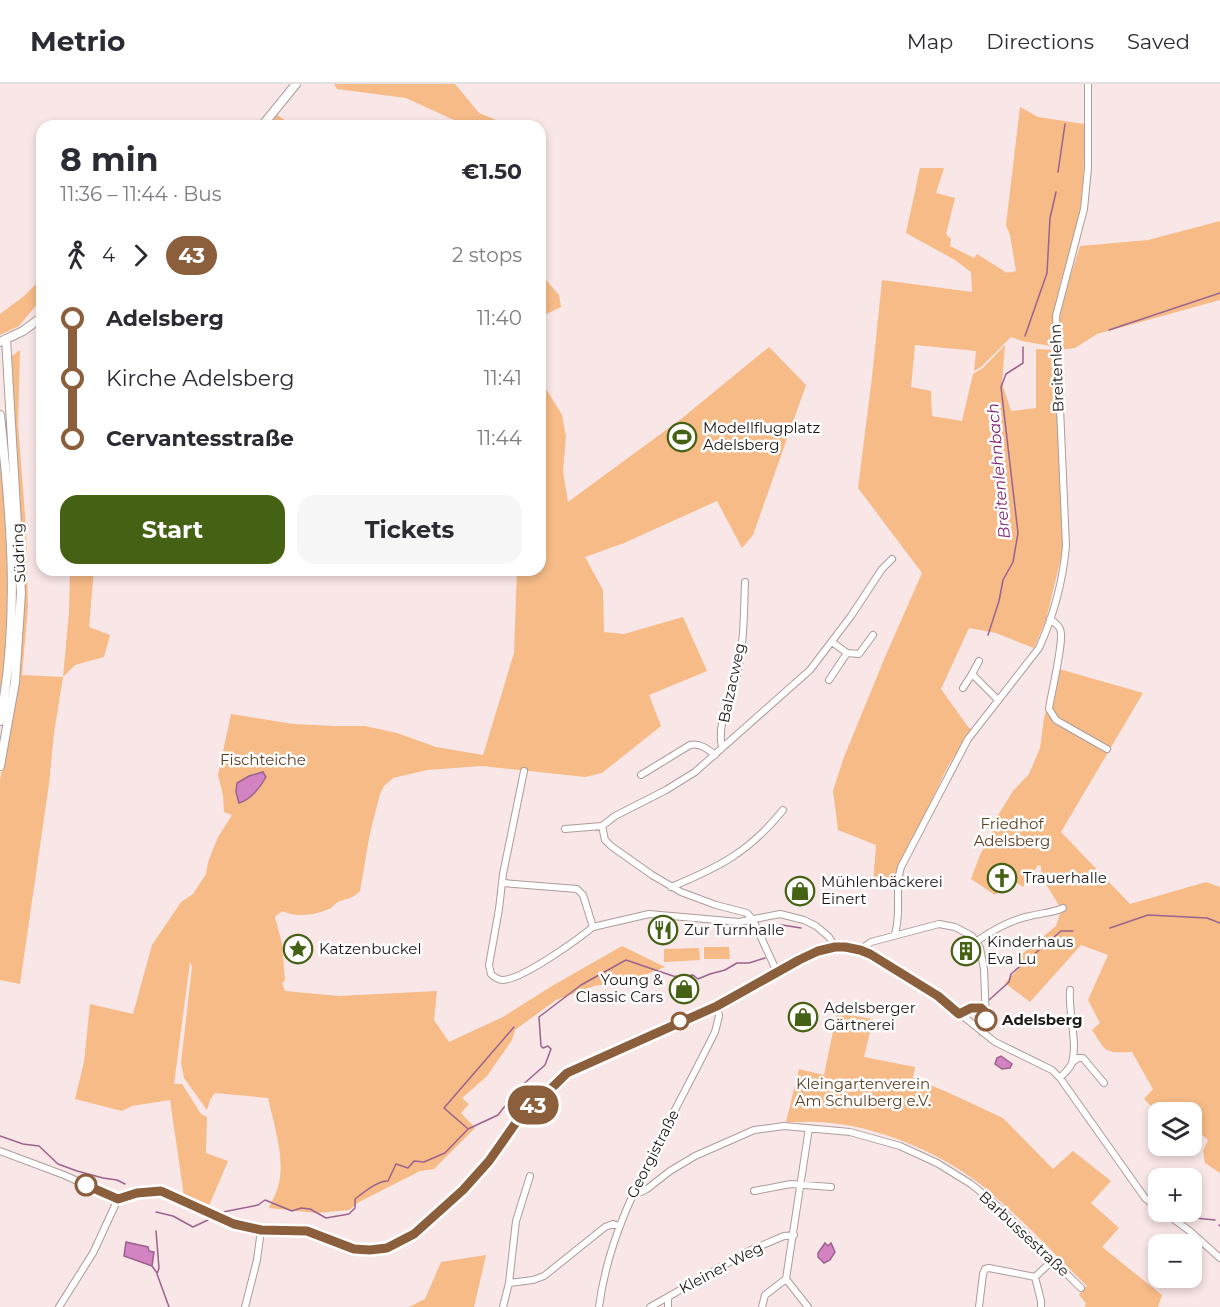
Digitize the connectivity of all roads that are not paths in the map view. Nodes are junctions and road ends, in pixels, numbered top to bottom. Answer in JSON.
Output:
{"nodes":[{"id":1,"x":296,"y":84,"type":"edge"},
{"id":2,"x":1088,"y":84,"type":"edge"},
{"id":3,"x":267,"y":120,"type":"edge"},
{"id":4,"x":36,"y":321,"type":"edge"},
{"id":5,"x":3,"y":341,"type":"edge"},
{"id":6,"x":0,"y":415,"type":"edge"},
{"id":7,"x":892,"y":559,"type":"dead end"},
{"id":8,"x":745,"y":582,"type":"dead end"},
{"id":9,"x":1050,"y":619,"type":"junction"},
{"id":10,"x":873,"y":635,"type":"dead end"},
{"id":11,"x":832,"y":642,"type":"junction"},
{"id":12,"x":847,"y":653,"type":"junction"},
{"id":13,"x":979,"y":662,"type":"dead end"},
{"id":14,"x":972,"y":674,"type":"junction"},
{"id":15,"x":829,"y":680,"type":"dead end"},
{"id":16,"x":963,"y":688,"type":"dead end"},
{"id":17,"x":998,"y":700,"type":"junction"},
{"id":18,"x":0,"y":720,"type":"edge"},
{"id":19,"x":722,"y":747,"type":"junction"},
{"id":20,"x":1107,"y":749,"type":"dead end"},
{"id":21,"x":715,"y":755,"type":"junction"},
{"id":22,"x":0,"y":766,"type":"edge"},
{"id":23,"x":524,"y":771,"type":"dead end"},
{"id":24,"x":641,"y":775,"type":"dead end"},
{"id":25,"x":783,"y":810,"type":"dead end"},
{"id":26,"x":602,"y":826,"type":"junction"},
{"id":27,"x":565,"y":829,"type":"dead end"},
{"id":28,"x":503,"y":883,"type":"junction"},
{"id":29,"x":671,"y":887,"type":"junction"},
{"id":30,"x":1063,"y":908,"type":"dead end"},
{"id":31,"x":753,"y":920,"type":"junction"},
{"id":32,"x":593,"y":927,"type":"junction"},
{"id":33,"x":895,"y":934,"type":"junction"},
{"id":34,"x":977,"y":941,"type":"junction"},
{"id":35,"x":835,"y":947,"type":"junction"},
{"id":36,"x":860,"y":950,"type":"junction"},
{"id":37,"x":777,"y":972,"type":"junction"},
{"id":38,"x":1070,"y":990,"type":"dead end"},
{"id":39,"x":717,"y":1006,"type":"junction"},
{"id":40,"x":985,"y":1012,"type":"junction"},
{"id":41,"x":959,"y":1014,"type":"junction"},
{"id":42,"x":982,"y":1032,"type":"junction"},
{"id":43,"x":1072,"y":1062,"type":"junction"},
{"id":44,"x":1060,"y":1078,"type":"junction"},
{"id":45,"x":1104,"y":1083,"type":"dead end"},
{"id":46,"x":809,"y":1128,"type":"junction"},
{"id":47,"x":0,"y":1151,"type":"edge"},
{"id":48,"x":530,"y":1176,"type":"dead end"},
{"id":49,"x":802,"y":1184,"type":"junction"},
{"id":50,"x":831,"y":1187,"type":"dead end"},
{"id":51,"x":634,"y":1190,"type":"junction"},
{"id":52,"x":753,"y":1191,"type":"dead end"},
{"id":53,"x":118,"y":1199,"type":"junction"},
{"id":54,"x":1148,"y":1200,"type":"edge"},
{"id":55,"x":1178,"y":1222,"type":"edge"},
{"id":56,"x":619,"y":1226,"type":"junction"},
{"id":57,"x":261,"y":1230,"type":"junction"},
{"id":58,"x":794,"y":1235,"type":"junction"},
{"id":59,"x":1220,"y":1258,"type":"edge"},
{"id":60,"x":1052,"y":1261,"type":"junction"},
{"id":61,"x":1035,"y":1277,"type":"junction"},
{"id":62,"x":786,"y":1279,"type":"junction"},
{"id":63,"x":509,"y":1283,"type":"junction"},
{"id":64,"x":1082,"y":1288,"type":"dead end"},
{"id":65,"x":668,"y":1297,"type":"junction"},
{"id":66,"x":59,"y":1307,"type":"edge"},
{"id":67,"x":244,"y":1307,"type":"edge"},
{"id":68,"x":503,"y":1307,"type":"edge"},
{"id":69,"x":599,"y":1307,"type":"edge"},
{"id":70,"x":650,"y":1307,"type":"edge"},
{"id":71,"x":668,"y":1307,"type":"edge"},
{"id":72,"x":762,"y":1307,"type":"edge"},
{"id":73,"x":808,"y":1307,"type":"edge"},
{"id":74,"x":979,"y":1307,"type":"edge"},
{"id":75,"x":1041,"y":1307,"type":"edge"}],
"edges":[{"from":1,"to":3,"type":"main road"},
{"from":2,"to":9,"type":"street","name":"Breitenlehn"},
{"from":4,"to":5,"type":"main road"},
{"from":5,"to":22,"type":"main road","name":"Südring"},
{"from":6,"to":18,"type":"main road","name":"Südring"},
{"from":7,"to":11,"type":"street","name":"Balzacweg"},
{"from":8,"to":19,"type":"street","name":"Balzacweg"},
{"from":9,"to":17,"type":"street","name":"Breitenlehn"},
{"from":9,"to":20,"type":"street"},
{"from":10,"to":12,"type":"street"},
{"from":11,"to":12,"type":"street"},
{"from":11,"to":19,"type":"street","name":"Balzacweg"},
{"from":12,"to":15,"type":"street"},
{"from":13,"to":14,"type":"street"},
{"from":14,"to":16,"type":"street"},
{"from":14,"to":17,"type":"street"},
{"from":17,"to":33,"type":"street","name":"Breitenlehn"},
{"from":19,"to":21,"type":"street","name":"Balzacweg"},
{"from":21,"to":24,"type":"street"},
{"from":21,"to":26,"type":"street","name":"Balzacweg"},
{"from":23,"to":28,"type":"street"},
{"from":25,"to":29,"type":"street"},
{"from":26,"to":27,"type":"street","name":"Balzacweg"},
{"from":26,"to":29,"type":"street"},
{"from":28,"to":32,"type":"street"},
{"from":28,"to":32,"type":"street"},
{"from":29,"to":31,"type":"street"},
{"from":30,"to":34,"type":"street"},
{"from":31,"to":32,"type":"street"},
{"from":31,"to":35,"type":"street"},
{"from":31,"to":37,"type":"street"},
{"from":33,"to":34,"type":"street"},
{"from":33,"to":36,"type":"street"},
{"from":34,"to":40,"type":"street"},
{"from":35,"to":36,"type":"street"},
{"from":35,"to":37,"type":"street"},
{"from":36,"to":41,"type":"street"},
{"from":37,"to":39,"type":"street"},
{"from":38,"to":43,"type":"street"},
{"from":39,"to":51,"type":"street","name":"Georgistraße"},
{"from":39,"to":57,"type":"street"},
{"from":40,"to":41,"type":"street"},
{"from":40,"to":42,"type":"street"},
{"from":41,"to":42,"type":"street"},
{"from":42,"to":44,"type":"street"},
{"from":43,"to":44,"type":"street"},
{"from":43,"to":45,"type":"street"},
{"from":44,"to":54,"type":"street"},
{"from":46,"to":49,"type":"street"},
{"from":46,"to":51,"type":"street","name":"Barbussestraße"},
{"from":46,"to":60,"type":"street","name":"Barbussestraße"},
{"from":47,"to":53,"type":"street"},
{"from":48,"to":63,"type":"street"},
{"from":49,"to":50,"type":"street"},
{"from":49,"to":52,"type":"street"},
{"from":49,"to":58,"type":"street"},
{"from":51,"to":56,"type":"street","name":"Georgistraße"},
{"from":53,"to":57,"type":"street"},
{"from":53,"to":66,"type":"street"},
{"from":55,"to":59,"type":"street"},
{"from":56,"to":63,"type":"street"},
{"from":56,"to":69,"type":"street","name":"Georgistraße"},
{"from":57,"to":67,"type":"street"},
{"from":58,"to":62,"type":"street"},
{"from":58,"to":65,"type":"street","name":"Kleiner Weg"},
{"from":60,"to":61,"type":"street"},
{"from":60,"to":64,"type":"street","name":"Barbussestraße"},
{"from":61,"to":74,"type":"street"},
{"from":61,"to":75,"type":"street"},
{"from":62,"to":72,"type":"street"},
{"from":62,"to":73,"type":"street"},
{"from":63,"to":68,"type":"street"},
{"from":65,"to":70,"type":"street","name":"Kleiner Weg"},
{"from":65,"to":71,"type":"street"}]}
